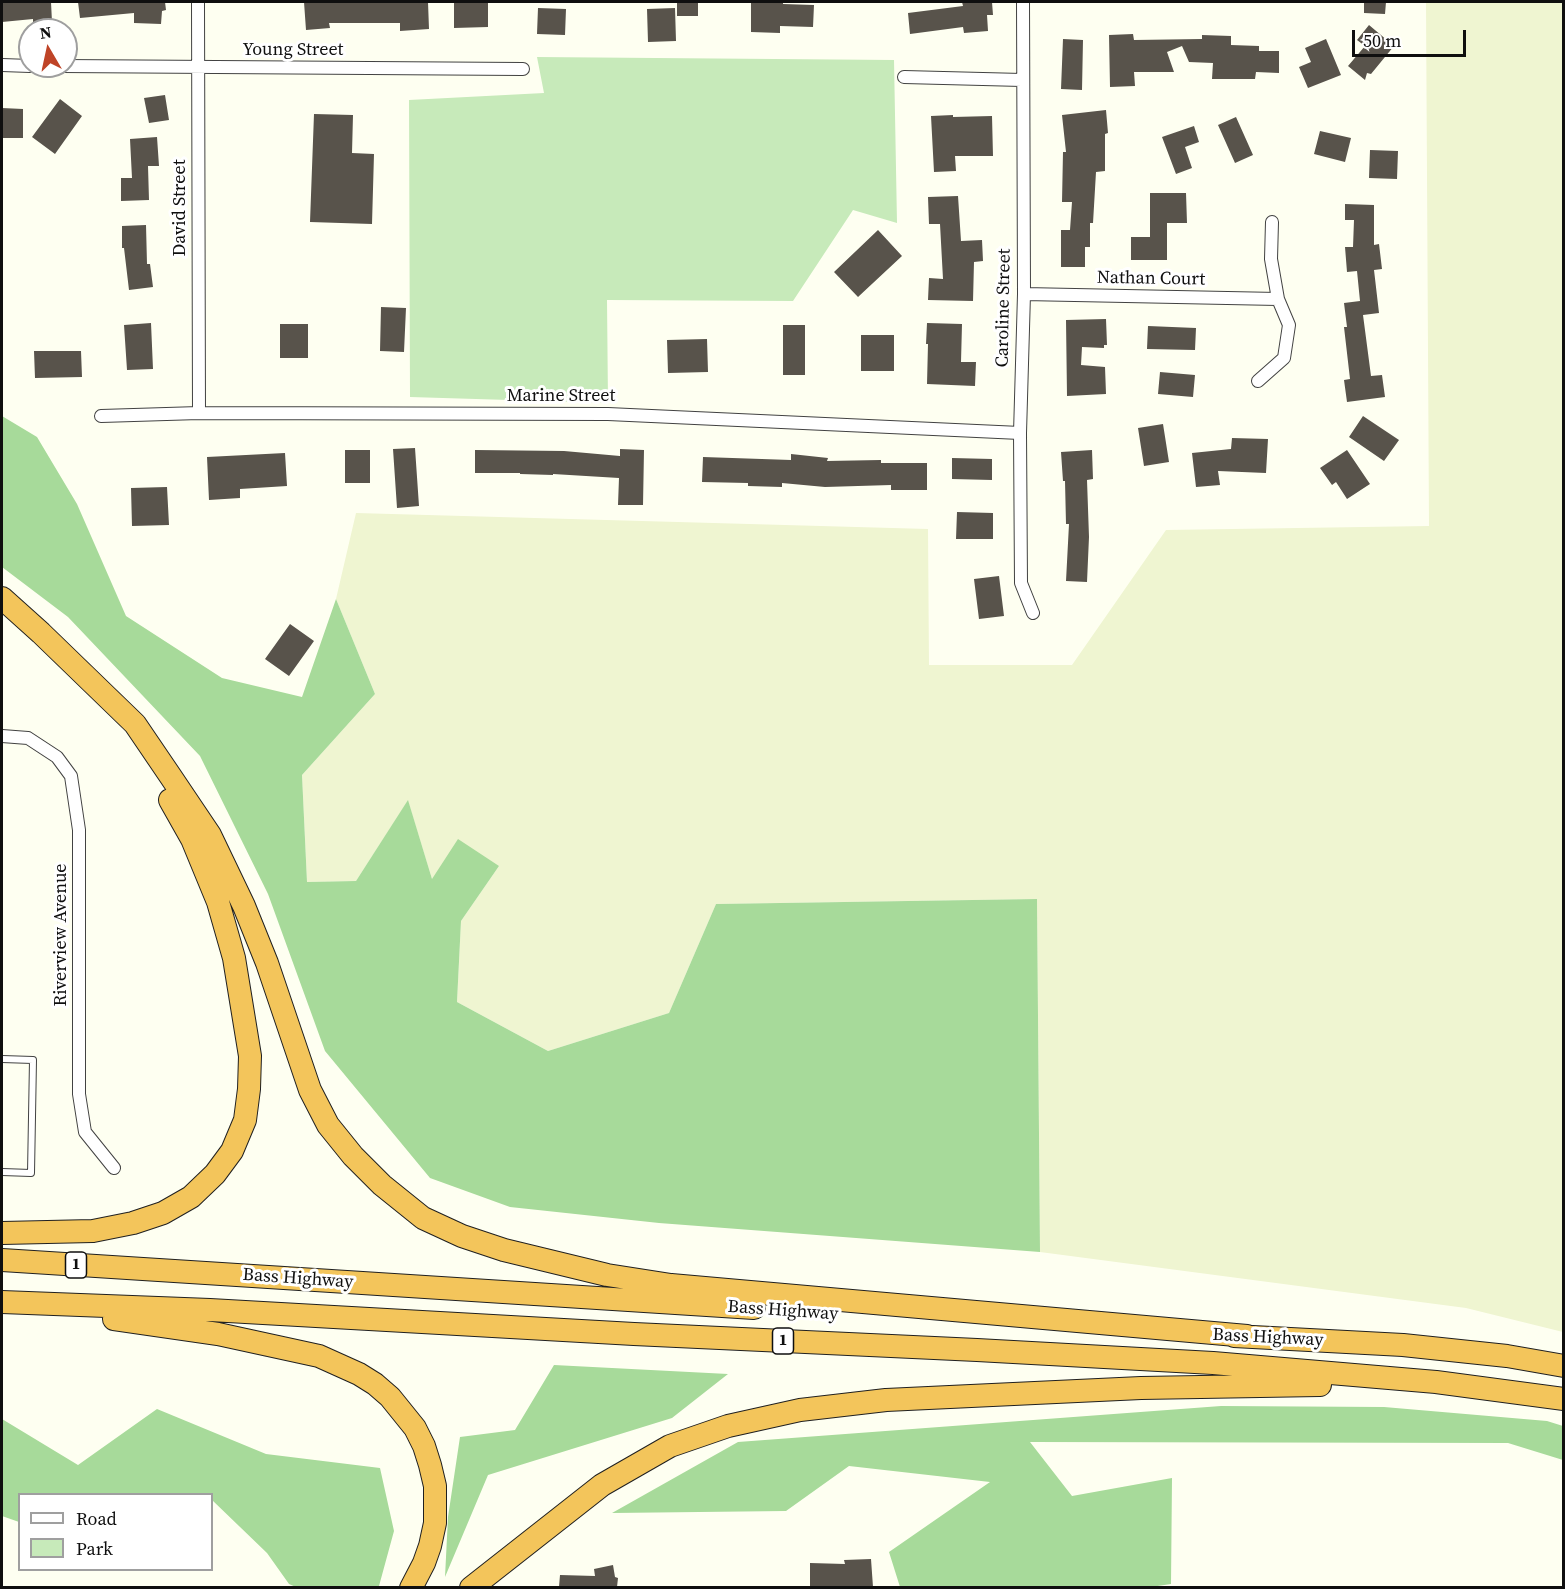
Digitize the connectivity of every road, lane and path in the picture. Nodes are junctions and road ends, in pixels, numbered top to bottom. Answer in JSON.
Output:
{"nodes":[{"id":1,"x":198,"y":2,"type":"edge"},
{"id":2,"x":1023,"y":2,"type":"edge"},
{"id":3,"x":2,"y":65,"type":"edge"},
{"id":4,"x":18,"y":66,"type":"edge"},
{"id":5,"x":78,"y":66,"type":"edge"},
{"id":6,"x":198,"y":68,"type":"junction"},
{"id":7,"x":524,"y":69,"type":"dead end"},
{"id":8,"x":904,"y":77,"type":"dead end"},
{"id":9,"x":1022,"y":80,"type":"junction"},
{"id":10,"x":1272,"y":222,"type":"dead end"},
{"id":11,"x":1024,"y":294,"type":"junction"},
{"id":12,"x":1278,"y":299,"type":"junction"},
{"id":13,"x":1258,"y":381,"type":"dead end"},
{"id":14,"x":200,"y":413,"type":"junction"},
{"id":15,"x":101,"y":416,"type":"dead end"},
{"id":16,"x":1020,"y":434,"type":"junction"},
{"id":17,"x":2,"y":598,"type":"edge"},
{"id":18,"x":1033,"y":613,"type":"dead end"},
{"id":19,"x":41,"y":633,"type":"junction"},
{"id":20,"x":2,"y":736,"type":"edge"},
{"id":21,"x":2,"y":1059,"type":"edge"},
{"id":22,"x":114,"y":1168,"type":"dead end"},
{"id":23,"x":2,"y":1172,"type":"edge"},
{"id":24,"x":2,"y":1233,"type":"edge"},
{"id":25,"x":2,"y":1260,"type":"edge"},
{"id":26,"x":2,"y":1303,"type":"edge"},
{"id":27,"x":1247,"y":1336,"type":"junction"},
{"id":28,"x":1563,"y":1366,"type":"edge"},
{"id":29,"x":1436,"y":1382,"type":"junction"},
{"id":30,"x":1563,"y":1399,"type":"edge"},
{"id":31,"x":411,"y":1587,"type":"edge"},
{"id":32,"x":471,"y":1587,"type":"edge"}],
"edges":[{"from":1,"to":6,"type":"street","name":"David Street"},
{"from":2,"to":9,"type":"street","name":"Caroline Street"},
{"from":3,"to":4,"type":"street"},
{"from":5,"to":6,"type":"street","name":"Young Street"},
{"from":6,"to":7,"type":"street","name":"Young Street"},
{"from":6,"to":14,"type":"street","name":"David Street"},
{"from":8,"to":9,"type":"street"},
{"from":9,"to":11,"type":"street","name":"Caroline Street"},
{"from":10,"to":12,"type":"street"},
{"from":11,"to":12,"type":"street","name":"Nathan Court"},
{"from":11,"to":16,"type":"street","name":"Caroline Street"},
{"from":12,"to":13,"type":"street"},
{"from":14,"to":15,"type":"street","name":"Marine Street"},
{"from":14,"to":16,"type":"street","name":"Marine Street"},
{"from":16,"to":18,"type":"street","name":"Caroline Street"},
{"from":17,"to":19,"type":"highway"},
{"from":19,"to":24,"type":"highway"},
{"from":19,"to":27,"type":"highway"},
{"from":20,"to":22,"type":"street","name":"Riverview Avenue"},
{"from":21,"to":23,"type":"lane"},
{"from":25,"to":27,"type":"highway","name":"Bass Highway","number":"1"},
{"from":26,"to":29,"type":"highway","name":"Bass Highway","number":"1"},
{"from":26,"to":31,"type":"highway"},
{"from":27,"to":28,"type":"highway","name":"Bass Highway","number":"1"},
{"from":29,"to":30,"type":"highway","name":"Bass Highway","number":"1"},
{"from":29,"to":32,"type":"highway"}]}
